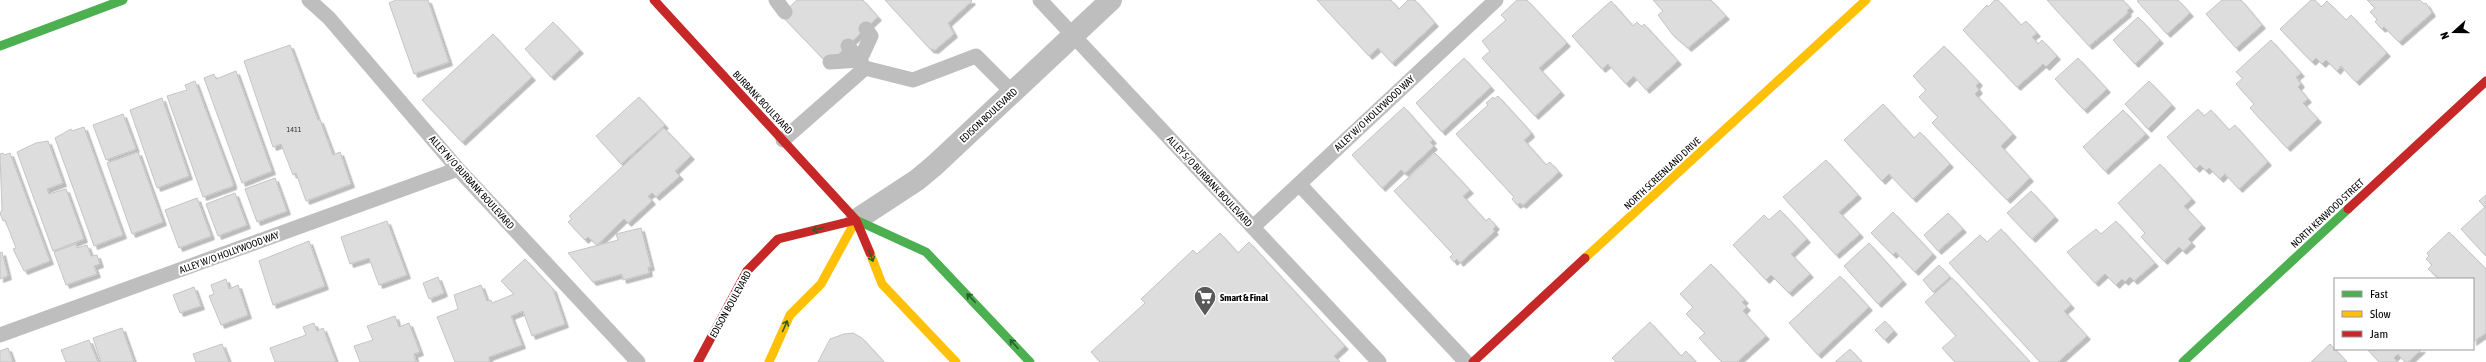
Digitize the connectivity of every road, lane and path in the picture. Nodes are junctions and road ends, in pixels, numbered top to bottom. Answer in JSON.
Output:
{"nodes":[{"id":1,"x":124,"y":0,"type":"edge"},
{"id":2,"x":309,"y":0,"type":"edge"},
{"id":3,"x":654,"y":0,"type":"edge"},
{"id":4,"x":1040,"y":0,"type":"edge"},
{"id":5,"x":1111,"y":0,"type":"edge"},
{"id":6,"x":1496,"y":0,"type":"edge"},
{"id":7,"x":1866,"y":0,"type":"edge"},
{"id":8,"x":866,"y":29,"type":"dead end"},
{"id":9,"x":1074,"y":35,"type":"junction"},
{"id":10,"x":0,"y":46,"type":"edge"},
{"id":11,"x":848,"y":46,"type":"dead end"},
{"id":12,"x":830,"y":62,"type":"dead end"},
{"id":13,"x":862,"y":64,"type":"junction"},
{"id":14,"x":2486,"y":81,"type":"edge"},
{"id":15,"x":1012,"y":92,"type":"junction"},
{"id":16,"x":783,"y":140,"type":"junction"},
{"id":17,"x":458,"y":169,"type":"junction"},
{"id":18,"x":1299,"y":184,"type":"junction"},
{"id":19,"x":856,"y":220,"type":"junction"},
{"id":20,"x":1253,"y":227,"type":"junction"},
{"id":21,"x":0,"y":334,"type":"edge"},
{"id":22,"x":638,"y":362,"type":"edge"},
{"id":23,"x":698,"y":362,"type":"edge"},
{"id":24,"x":769,"y":362,"type":"edge"},
{"id":25,"x":956,"y":362,"type":"edge"},
{"id":26,"x":1030,"y":362,"type":"edge"},
{"id":27,"x":1379,"y":362,"type":"edge"},
{"id":28,"x":1466,"y":362,"type":"edge"},
{"id":29,"x":1473,"y":362,"type":"edge"},
{"id":30,"x":2184,"y":362,"type":"edge"}],
"edges":[{"from":1,"to":10,"type":"main road"},
{"from":2,"to":17,"type":"lane","name":"ALLEY N/O BURBANK BOULEVARD"},
{"from":3,"to":16,"type":"main road","name":"BURBANK BOULEVARD"},
{"from":4,"to":9,"type":"lane","name":"ALLEY S/O BURBANK BOULEVARD"},
{"from":5,"to":9,"type":"street","name":"EDISON BOULEVARD"},
{"from":6,"to":18,"type":"lane","name":"ALLEY W/O HOLLYWOOD WAY"},
{"from":7,"to":29,"type":"main road","name":"NORTH SCREENLAND DRIVE"},
{"from":8,"to":13,"type":"lane"},
{"from":9,"to":15,"type":"street","name":"EDISON BOULEVARD"},
{"from":9,"to":20,"type":"lane","name":"ALLEY S/O BURBANK BOULEVARD"},
{"from":11,"to":13,"type":"lane"},
{"from":12,"to":13,"type":"lane"},
{"from":13,"to":15,"type":"lane"},
{"from":13,"to":16,"type":"lane"},
{"from":14,"to":30,"type":"main road","name":"NORTH KENWOOD STREET"},
{"from":15,"to":19,"type":"street","name":"EDISON BOULEVARD"},
{"from":16,"to":19,"type":"main road","name":"BURBANK BOULEVARD"},
{"from":17,"to":21,"type":"lane","name":"ALLEY W/O HOLLYWOOD WAY"},
{"from":17,"to":22,"type":"lane","name":"ALLEY N/O BURBANK BOULEVARD"},
{"from":18,"to":20,"type":"lane","name":"ALLEY W/O HOLLYWOOD WAY"},
{"from":18,"to":28,"type":"lane"},
{"from":19,"to":23,"type":"main road","name":"EDISON BOULEVARD","one_way":true},
{"from":24,"to":19,"type":"main road","name":"EDISON BOULEVARD","one_way":true},
{"from":19,"to":25,"type":"main road","name":"BURBANK BOULEVARD","one_way":true},
{"from":26,"to":19,"type":"main road","name":"BURBANK BOULEVARD","one_way":true},
{"from":20,"to":27,"type":"lane","name":"ALLEY S/O BURBANK BOULEVARD"}]}
